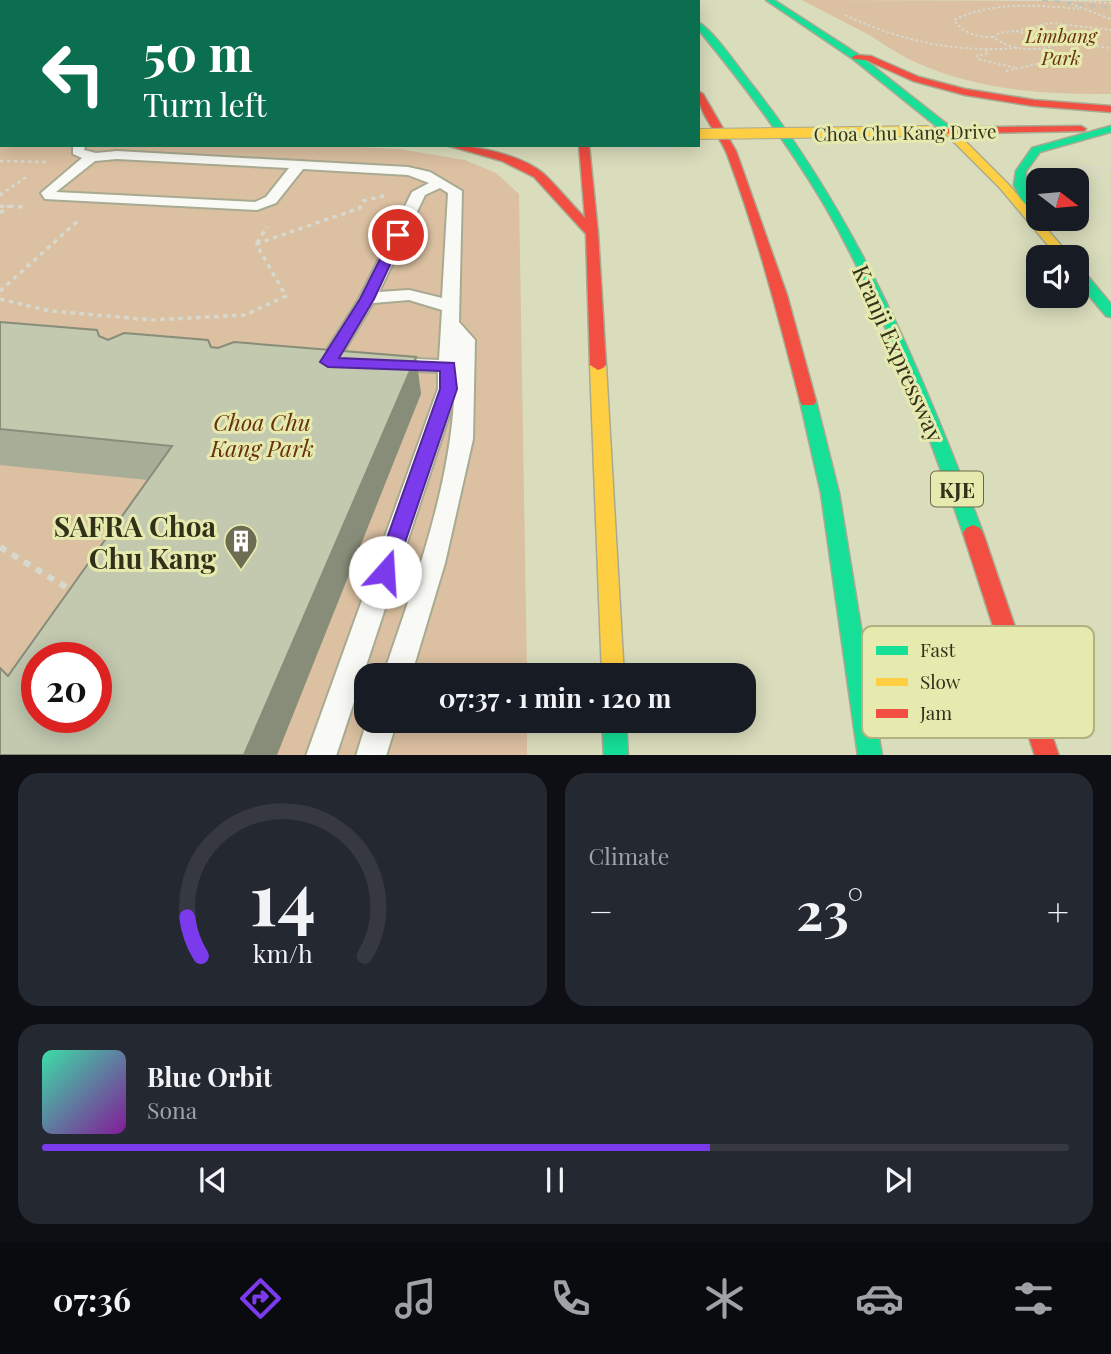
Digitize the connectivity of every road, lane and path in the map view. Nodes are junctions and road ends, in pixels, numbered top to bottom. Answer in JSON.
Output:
{"nodes":[{"id":1,"x":769,"y":0,"type":"edge"},
{"id":2,"x":1006,"y":0,"type":"edge"},
{"id":3,"x":1042,"y":0,"type":"edge"},
{"id":4,"x":1062,"y":0,"type":"edge"},
{"id":5,"x":1111,"y":3,"type":"edge"},
{"id":6,"x":1079,"y":9,"type":"junction"},
{"id":7,"x":836,"y":10,"type":"dead end"},
{"id":8,"x":1111,"y":19,"type":"edge"},
{"id":9,"x":700,"y":26,"type":"edge"},
{"id":10,"x":1111,"y":30,"type":"edge"},
{"id":11,"x":1016,"y":32,"type":"junction"},
{"id":12,"x":993,"y":37,"type":"junction"},
{"id":13,"x":1052,"y":41,"type":"junction"},
{"id":14,"x":1017,"y":48,"type":"junction"},
{"id":15,"x":1047,"y":48,"type":"junction"},
{"id":16,"x":1111,"y":48,"type":"edge"},
{"id":17,"x":986,"y":50,"type":"junction"},
{"id":18,"x":856,"y":57,"type":"junction"},
{"id":19,"x":1020,"y":69,"type":"junction"},
{"id":20,"x":1005,"y":71,"type":"dead end"},
{"id":21,"x":700,"y":97,"type":"edge"},
{"id":22,"x":1111,"y":110,"type":"edge"},
{"id":23,"x":926,"y":111,"type":"junction"},
{"id":24,"x":954,"y":111,"type":"dead end"},
{"id":25,"x":980,"y":111,"type":"dead end"},
{"id":26,"x":898,"y":112,"type":"dead end"},
{"id":27,"x":795,"y":113,"type":"dead end"},
{"id":28,"x":700,"y":114,"type":"edge"},
{"id":29,"x":726,"y":114,"type":"dead end"},
{"id":30,"x":753,"y":114,"type":"dead end"},
{"id":31,"x":1110,"y":129,"type":"edge"},
{"id":32,"x":949,"y":131,"type":"junction"},
{"id":33,"x":700,"y":134,"type":"edge"},
{"id":34,"x":78,"y":147,"type":"edge"},
{"id":35,"x":459,"y":147,"type":"edge"},
{"id":36,"x":584,"y":147,"type":"edge"},
{"id":37,"x":613,"y":149,"type":"dead end"},
{"id":38,"x":634,"y":149,"type":"dead end"},
{"id":39,"x":91,"y":151,"type":"edge"},
{"id":40,"x":0,"y":161,"type":"edge"},
{"id":41,"x":1074,"y":163,"type":"dead end"},
{"id":42,"x":300,"y":164,"type":"junction"},
{"id":43,"x":1084,"y":167,"type":"junction"},
{"id":44,"x":40,"y":168,"type":"dead end"},
{"id":45,"x":1111,"y":169,"type":"edge"},
{"id":46,"x":30,"y":175,"type":"dead end"},
{"id":47,"x":438,"y":184,"type":"junction"},
{"id":48,"x":1111,"y":185,"type":"edge"},
{"id":49,"x":0,"y":195,"type":"edge"},
{"id":50,"x":1026,"y":197,"type":"edge"},
{"id":51,"x":10,"y":206,"type":"dead end"},
{"id":52,"x":360,"y":208,"type":"dead end"},
{"id":53,"x":1026,"y":211,"type":"edge"},
{"id":54,"x":0,"y":213,"type":"edge"},
{"id":55,"x":81,"y":218,"type":"dead end"},
{"id":56,"x":1044,"y":231,"type":"edge"},
{"id":57,"x":592,"y":233,"type":"junction"},
{"id":58,"x":1055,"y":245,"type":"edge"},
{"id":59,"x":1089,"y":287,"type":"edge"},
{"id":60,"x":0,"y":291,"type":"edge"},
{"id":61,"x":0,"y":299,"type":"edge"},
{"id":62,"x":367,"y":299,"type":"junction"},
{"id":63,"x":1111,"y":313,"type":"edge"},
{"id":64,"x":450,"y":315,"type":"junction"},
{"id":65,"x":454,"y":378,"type":"junction"},
{"id":66,"x":0,"y":547,"type":"edge"},
{"id":67,"x":82,"y":597,"type":"edge"},
{"id":68,"x":1004,"y":626,"type":"edge"},
{"id":69,"x":401,"y":663,"type":"edge"},
{"id":70,"x":611,"y":663,"type":"edge"},
{"id":71,"x":862,"y":702,"type":"edge"},
{"id":72,"x":378,"y":733,"type":"edge"},
{"id":73,"x":615,"y":733,"type":"edge"},
{"id":74,"x":1041,"y":738,"type":"edge"},
{"id":75,"x":321,"y":755,"type":"edge"},
{"id":76,"x":371,"y":755,"type":"edge"},
{"id":77,"x":616,"y":755,"type":"edge"},
{"id":78,"x":1047,"y":755,"type":"edge"}],
"edges":[{"from":1,"to":18,"type":"main road"},
{"from":2,"to":3,"type":"path"},
{"from":4,"to":5,"type":"path"},
{"from":4,"to":6,"type":"path"},
{"from":6,"to":8,"type":"path"},
{"from":6,"to":12,"type":"path"},
{"from":7,"to":17,"type":"path"},
{"from":9,"to":68,"type":"main road","name":"Kranji Expressway","number":"KJE"},
{"from":10,"to":11,"type":"path"},
{"from":11,"to":12,"type":"path"},
{"from":11,"to":13,"type":"path"},
{"from":12,"to":14,"type":"path"},
{"from":13,"to":15,"type":"path"},
{"from":13,"to":16,"type":"path"},
{"from":14,"to":15,"type":"path"},
{"from":14,"to":17,"type":"path"},
{"from":15,"to":19,"type":"path"},
{"from":17,"to":19,"type":"path"},
{"from":18,"to":22,"type":"main road"},
{"from":18,"to":23,"type":"main road"},
{"from":19,"to":20,"type":"path"},
{"from":21,"to":71,"type":"main road"},
{"from":22,"to":25,"type":"main road","name":"Choa Chu Kang Drive"},
{"from":23,"to":24,"type":"main road","name":"Choa Chu Kang Drive"},
{"from":23,"to":26,"type":"main road","name":"Choa Chu Kang Drive"},
{"from":23,"to":32,"type":"main road"},
{"from":27,"to":30,"type":"main road","name":"Choa Chu Kang Drive"},
{"from":28,"to":29,"type":"main road"},
{"from":31,"to":32,"type":"main road","name":"Choa Chu Kang Drive"},
{"from":31,"to":50,"type":"main road"},
{"from":32,"to":33,"type":"main road","name":"Choa Chu Kang Drive","bridge":true},
{"from":32,"to":53,"type":"main road"},
{"from":34,"to":39,"type":"lane"},
{"from":35,"to":57,"type":"main road"},
{"from":36,"to":57,"type":"main road"},
{"from":37,"to":38,"type":"path"},
{"from":39,"to":42,"type":"lane"},
{"from":39,"to":42,"type":"lane"},
{"from":40,"to":44,"type":"path"},
{"from":41,"to":43,"type":"path"},
{"from":42,"to":47,"type":"lane"},
{"from":43,"to":45,"type":"path"},
{"from":43,"to":48,"type":"path"},
{"from":46,"to":49,"type":"path"},
{"from":47,"to":62,"type":"lane"},
{"from":47,"to":64,"type":"lane"},
{"from":51,"to":54,"type":"path"},
{"from":52,"to":61,"type":"path"},
{"from":55,"to":60,"type":"path"},
{"from":56,"to":58,"type":"main road"},
{"from":57,"to":70,"type":"main road"},
{"from":59,"to":63,"type":"main road"},
{"from":62,"to":64,"type":"lane"},
{"from":62,"to":65,"type":"lane"},
{"from":64,"to":65,"type":"lane"},
{"from":65,"to":69,"type":"lane"},
{"from":65,"to":75,"type":"lane"},
{"from":66,"to":67,"type":"path"},
{"from":72,"to":76,"type":"lane"},
{"from":73,"to":77,"type":"main road"},
{"from":74,"to":78,"type":"main road","name":"Kranji Expressway","number":"KJE"}]}
